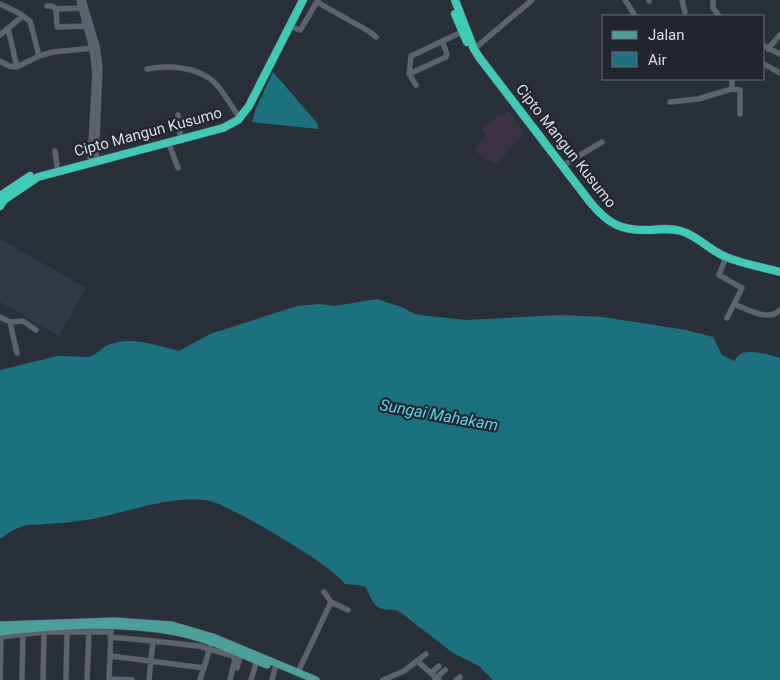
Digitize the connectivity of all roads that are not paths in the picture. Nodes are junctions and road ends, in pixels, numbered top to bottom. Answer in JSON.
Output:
{"nodes":[{"id":1,"x":79,"y":0,"type":"edge"},
{"id":2,"x":83,"y":0,"type":"edge"},
{"id":3,"x":299,"y":0,"type":"edge"},
{"id":4,"x":304,"y":0,"type":"edge"},
{"id":5,"x":450,"y":0,"type":"edge"},
{"id":6,"x":455,"y":0,"type":"edge"},
{"id":7,"x":532,"y":0,"type":"edge"},
{"id":8,"x":625,"y":0,"type":"edge"},
{"id":9,"x":682,"y":0,"type":"edge"},
{"id":10,"x":713,"y":0,"type":"edge"},
{"id":11,"x":318,"y":1,"type":"edge"},
{"id":12,"x":0,"y":4,"type":"edge"},
{"id":13,"x":46,"y":6,"type":"dead end"},
{"id":14,"x":84,"y":8,"type":"junction"},
{"id":15,"x":56,"y":9,"type":"junction"},
{"id":16,"x":685,"y":12,"type":"dead end"},
{"id":17,"x":634,"y":14,"type":"dead end"},
{"id":18,"x":718,"y":15,"type":"edge"},
{"id":19,"x":23,"y":16,"type":"junction"},
{"id":20,"x":89,"y":26,"type":"junction"},
{"id":21,"x":290,"y":26,"type":"junction"},
{"id":22,"x":8,"y":28,"type":"junction"},
{"id":23,"x":464,"y":30,"type":"junction"},
{"id":24,"x":0,"y":35,"type":"edge"},
{"id":25,"x":780,"y":35,"type":"edge"},
{"id":26,"x":376,"y":37,"type":"dead end"},
{"id":27,"x":442,"y":41,"type":"junction"},
{"id":28,"x":95,"y":47,"type":"junction"},
{"id":29,"x":766,"y":47,"type":"edge"},
{"id":30,"x":474,"y":49,"type":"junction"},
{"id":31,"x":780,"y":54,"type":"edge"},
{"id":32,"x":39,"y":56,"type":"junction"},
{"id":33,"x":0,"y":61,"type":"edge"},
{"id":34,"x":765,"y":65,"type":"edge"},
{"id":35,"x":17,"y":67,"type":"junction"},
{"id":36,"x":146,"y":69,"type":"dead end"},
{"id":37,"x":780,"y":73,"type":"edge"},
{"id":38,"x":410,"y":74,"type":"junction"},
{"id":39,"x":732,"y":80,"type":"edge"},
{"id":40,"x":416,"y":85,"type":"dead end"},
{"id":41,"x":732,"y":89,"type":"junction"},
{"id":42,"x":670,"y":102,"type":"dead end"},
{"id":43,"x":237,"y":114,"type":"junction"},
{"id":44,"x":740,"y":114,"type":"dead end"},
{"id":45,"x":178,"y":115,"type":"dead end"},
{"id":46,"x":180,"y":134,"type":"junction"},
{"id":47,"x":538,"y":138,"type":"junction"},
{"id":48,"x":168,"y":141,"type":"junction"},
{"id":49,"x":602,"y":142,"type":"dead end"},
{"id":50,"x":55,"y":151,"type":"dead end"},
{"id":51,"x":93,"y":159,"type":"junction"},
{"id":52,"x":57,"y":166,"type":"junction"},
{"id":53,"x":562,"y":166,"type":"junction"},
{"id":54,"x":178,"y":168,"type":"dead end"},
{"id":55,"x":1,"y":198,"type":"edge"},
{"id":56,"x":702,"y":243,"type":"junction"},
{"id":57,"x":726,"y":257,"type":"junction"},
{"id":58,"x":780,"y":272,"type":"edge"},
{"id":59,"x":734,"y":304,"type":"junction"},
{"id":60,"x":780,"y":310,"type":"edge"},
{"id":61,"x":0,"y":317,"type":"edge"},
{"id":62,"x":727,"y":318,"type":"dead end"},
{"id":63,"x":10,"y":322,"type":"junction"},
{"id":64,"x":36,"y":330,"type":"dead end"},
{"id":65,"x":17,"y":353,"type":"dead end"},
{"id":66,"x":324,"y":592,"type":"dead end"},
{"id":67,"x":331,"y":602,"type":"junction"},
{"id":68,"x":348,"y":610,"type":"dead end"},
{"id":69,"x":0,"y":625,"type":"edge"},
{"id":70,"x":44,"y":629,"type":"junction"},
{"id":71,"x":67,"y":629,"type":"junction"},
{"id":72,"x":89,"y":631,"type":"junction"},
{"id":73,"x":23,"y":632,"type":"junction"},
{"id":74,"x":111,"y":632,"type":"junction"},
{"id":75,"x":0,"y":635,"type":"edge"},
{"id":76,"x":153,"y":641,"type":"junction"},
{"id":77,"x":212,"y":642,"type":"junction"},
{"id":78,"x":241,"y":654,"type":"junction"},
{"id":79,"x":426,"y":654,"type":"dead end"},
{"id":80,"x":111,"y":656,"type":"junction"},
{"id":81,"x":256,"y":660,"type":"junction"},
{"id":82,"x":151,"y":661,"type":"junction"},
{"id":83,"x":417,"y":661,"type":"junction"},
{"id":84,"x":439,"y":666,"type":"dead end"},
{"id":85,"x":204,"y":668,"type":"junction"},
{"id":86,"x":237,"y":668,"type":"dead end"},
{"id":87,"x":275,"y":668,"type":"junction"},
{"id":88,"x":446,"y":670,"type":"dead end"},
{"id":89,"x":298,"y":672,"type":"junction"},
{"id":90,"x":432,"y":673,"type":"junction"},
{"id":91,"x":109,"y":679,"type":"edge"},
{"id":92,"x":436,"y":679,"type":"edge"},
{"id":93,"x":0,"y":680,"type":"edge"},
{"id":94,"x":22,"y":680,"type":"edge"},
{"id":95,"x":43,"y":680,"type":"edge"},
{"id":96,"x":66,"y":680,"type":"edge"},
{"id":97,"x":87,"y":680,"type":"edge"},
{"id":98,"x":132,"y":680,"type":"edge"},
{"id":99,"x":149,"y":680,"type":"edge"},
{"id":100,"x":200,"y":680,"type":"edge"},
{"id":101,"x":230,"y":680,"type":"edge"},
{"id":102,"x":251,"y":680,"type":"edge"},
{"id":103,"x":272,"y":680,"type":"edge"},
{"id":104,"x":304,"y":680,"type":"edge"},
{"id":105,"x":316,"y":680,"type":"edge"},
{"id":106,"x":383,"y":680,"type":"edge"}],
"edges":[{"from":1,"to":14,"type":"street"},
{"from":2,"to":14,"type":"street"},
{"from":3,"to":43,"type":"highway","name":"Cipto Mangun Kusumo"},
{"from":4,"to":21,"type":"highway","name":"Cipto Mangun Kusumo"},
{"from":5,"to":23,"type":"highway","name":"Cipto Mangun Kusumo"},
{"from":6,"to":23,"type":"highway","name":"Cipto Mangun Kusumo"},
{"from":7,"to":30,"type":"street"},
{"from":8,"to":17,"type":"street"},
{"from":9,"to":16,"type":"street"},
{"from":10,"to":18,"type":"street"},
{"from":11,"to":21,"type":"street"},
{"from":11,"to":26,"type":"street"},
{"from":12,"to":19,"type":"street"},
{"from":13,"to":15,"type":"street"},
{"from":14,"to":15,"type":"street"},
{"from":14,"to":20,"type":"street"},
{"from":15,"to":20,"type":"street"},
{"from":19,"to":22,"type":"street"},
{"from":19,"to":32,"type":"street"},
{"from":20,"to":28,"type":"street"},
{"from":21,"to":48,"type":"highway","name":"Cipto Mangun Kusumo"},
{"from":22,"to":24,"type":"street"},
{"from":22,"to":35,"type":"street"},
{"from":23,"to":27,"type":"street"},
{"from":23,"to":30,"type":"highway","name":"Cipto Mangun Kusumo"},
{"from":23,"to":47,"type":"highway","name":"Cipto Mangun Kusumo"},
{"from":25,"to":29,"type":"street"},
{"from":27,"to":38,"type":"street"},
{"from":27,"to":38,"type":"street"},
{"from":28,"to":32,"type":"street"},
{"from":28,"to":51,"type":"street"},
{"from":29,"to":31,"type":"street"},
{"from":30,"to":47,"type":"highway","name":"Cipto Mangun Kusumo"},
{"from":32,"to":35,"type":"street"},
{"from":33,"to":35,"type":"street"},
{"from":34,"to":37,"type":"street"},
{"from":36,"to":43,"type":"street"},
{"from":38,"to":40,"type":"street"},
{"from":39,"to":41,"type":"street"},
{"from":41,"to":42,"type":"street"},
{"from":41,"to":44,"type":"street"},
{"from":43,"to":46,"type":"highway","name":"Cipto Mangun Kusumo"},
{"from":45,"to":46,"type":"street"},
{"from":46,"to":51,"type":"highway","name":"Cipto Mangun Kusumo"},
{"from":47,"to":53,"type":"highway","name":"Cipto Mangun Kusumo"},
{"from":47,"to":56,"type":"highway","name":"Cipto Mangun Kusumo"},
{"from":48,"to":51,"type":"highway","name":"Cipto Mangun Kusumo"},
{"from":48,"to":54,"type":"street"},
{"from":49,"to":53,"type":"street"},
{"from":50,"to":52,"type":"street"},
{"from":51,"to":52,"type":"highway","name":"Cipto Mangun Kusumo"},
{"from":51,"to":55,"type":"highway","name":"Cipto Mangun Kusumo"},
{"from":52,"to":55,"type":"highway","name":"Cipto Mangun Kusumo"},
{"from":53,"to":56,"type":"highway","name":"Cipto Mangun Kusumo"},
{"from":56,"to":57,"type":"highway","name":"Cipto Mangun Kusumo"},
{"from":57,"to":58,"type":"highway","name":"Cipto Mangun Kusumo"},
{"from":57,"to":59,"type":"street"},
{"from":59,"to":60,"type":"street"},
{"from":59,"to":62,"type":"street"},
{"from":61,"to":63,"type":"street"},
{"from":63,"to":64,"type":"street"},
{"from":63,"to":65,"type":"street"},
{"from":66,"to":67,"type":"street"},
{"from":67,"to":68,"type":"street"},
{"from":67,"to":89,"type":"street"},
{"from":69,"to":77,"type":"main road"},
{"from":70,"to":71,"type":"main road"},
{"from":70,"to":73,"type":"main road"},
{"from":70,"to":95,"type":"street"},
{"from":71,"to":72,"type":"street"},
{"from":71,"to":74,"type":"main road"},
{"from":71,"to":96,"type":"street"},
{"from":72,"to":74,"type":"street"},
{"from":72,"to":97,"type":"street"},
{"from":73,"to":75,"type":"main road"},
{"from":73,"to":94,"type":"street"},
{"from":74,"to":76,"type":"street"},
{"from":74,"to":77,"type":"main road"},
{"from":74,"to":80,"type":"street"},
{"from":75,"to":93,"type":"street"},
{"from":76,"to":77,"type":"street"},
{"from":76,"to":82,"type":"street"},
{"from":77,"to":78,"type":"main road"},
{"from":77,"to":85,"type":"street"},
{"from":77,"to":89,"type":"main road"},
{"from":77,"to":101,"type":"street"},
{"from":78,"to":81,"type":"main road"},
{"from":78,"to":86,"type":"street"},
{"from":79,"to":83,"type":"street"},
{"from":80,"to":82,"type":"street"},
{"from":80,"to":91,"type":"street"},
{"from":81,"to":87,"type":"main road"},
{"from":81,"to":102,"type":"street"},
{"from":82,"to":85,"type":"street"},
{"from":82,"to":99,"type":"street"},
{"from":83,"to":90,"type":"street"},
{"from":83,"to":106,"type":"street"},
{"from":84,"to":90,"type":"street"},
{"from":85,"to":100,"type":"street"},
{"from":87,"to":103,"type":"street"},
{"from":87,"to":104,"type":"main road"},
{"from":88,"to":92,"type":"street"},
{"from":89,"to":105,"type":"main road"},
{"from":90,"to":92,"type":"street"},
{"from":91,"to":98,"type":"street"}]}
